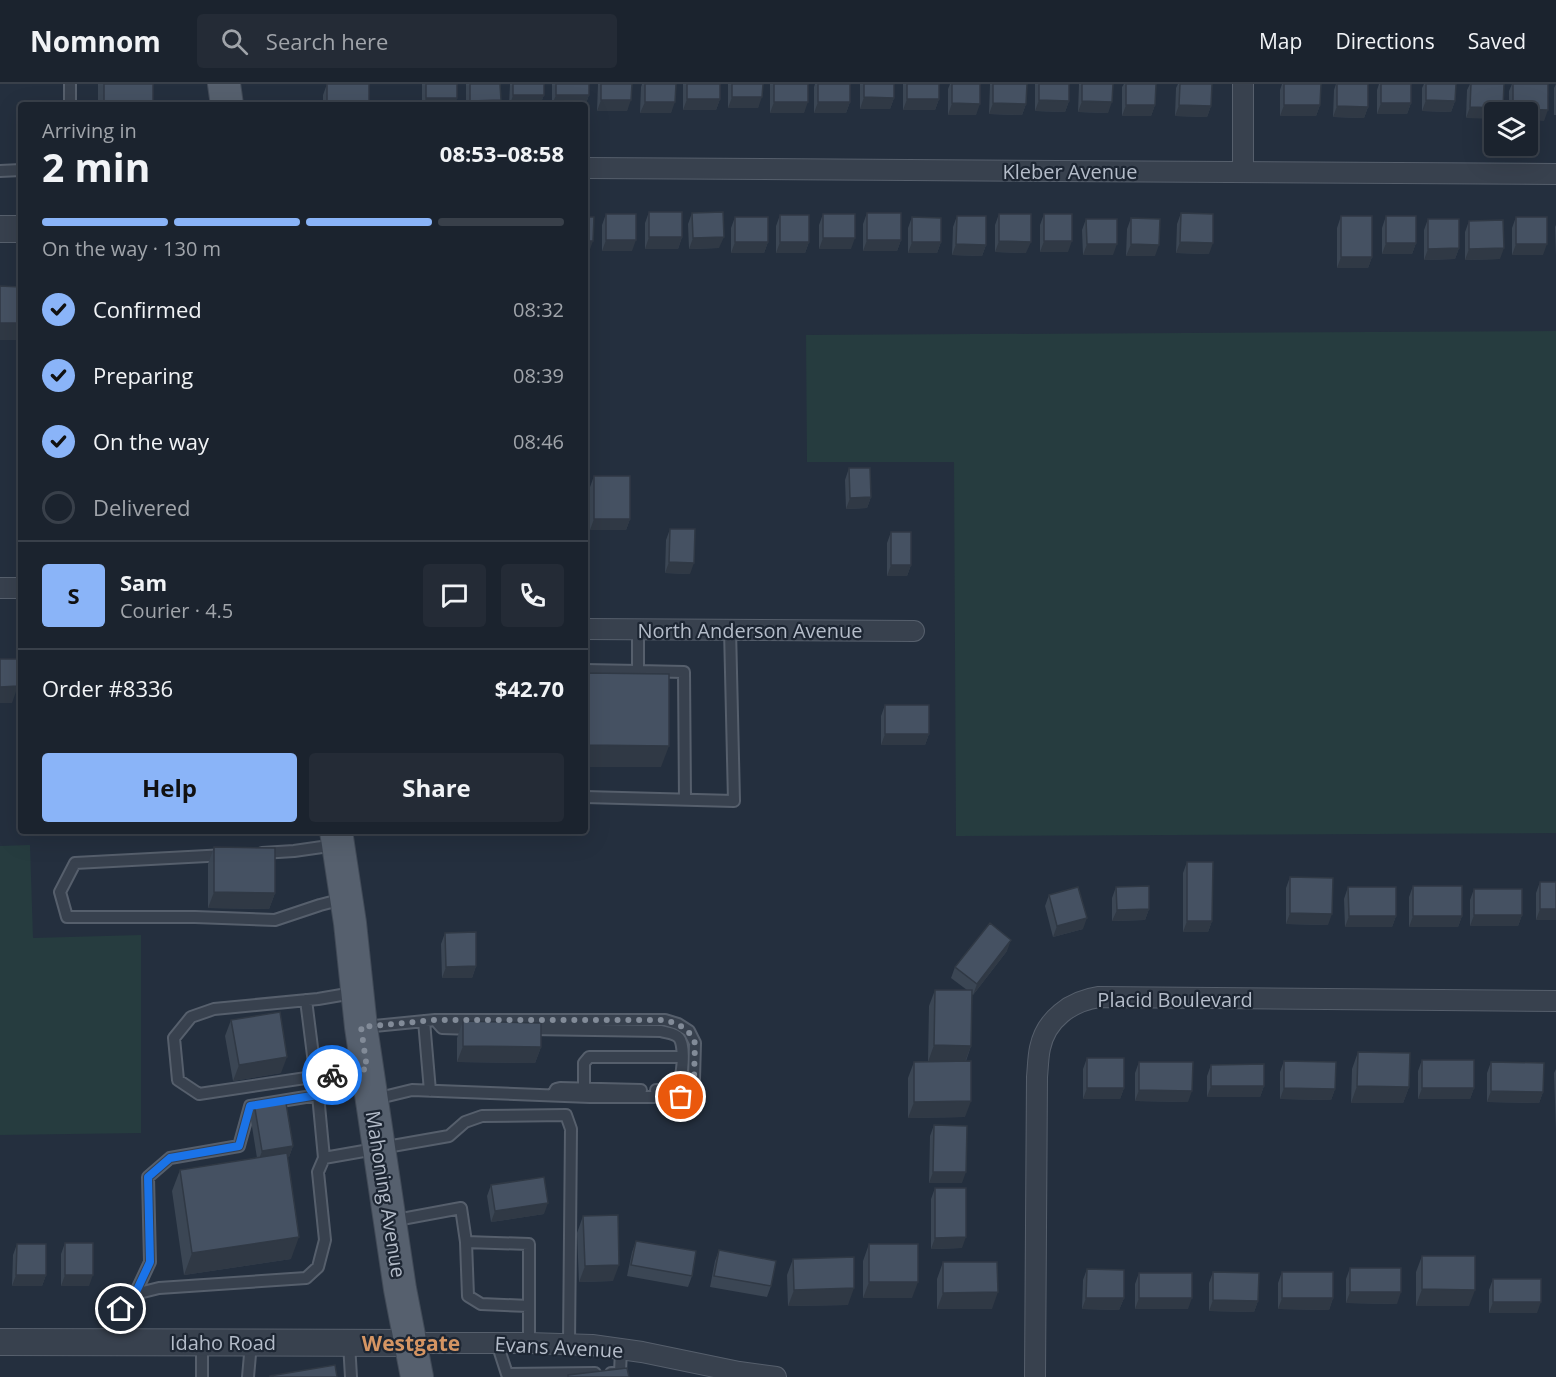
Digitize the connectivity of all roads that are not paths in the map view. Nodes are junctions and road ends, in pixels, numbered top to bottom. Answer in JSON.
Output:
{"nodes":[{"id":1,"x":70,"y":84,"type":"edge"},
{"id":2,"x":224,"y":84,"type":"edge"},
{"id":3,"x":1243,"y":84,"type":"edge"},
{"id":4,"x":70,"y":102,"type":"edge"},
{"id":5,"x":227,"y":102,"type":"edge"},
{"id":6,"x":588,"y":168,"type":"edge"},
{"id":7,"x":18,"y":170,"type":"edge"},
{"id":8,"x":0,"y":171,"type":"edge"},
{"id":9,"x":1243,"y":172,"type":"junction"},
{"id":10,"x":1556,"y":174,"type":"edge"},
{"id":11,"x":0,"y":229,"type":"edge"},
{"id":12,"x":18,"y":229,"type":"edge"},
{"id":13,"x":0,"y":588,"type":"edge"},
{"id":14,"x":18,"y":588,"type":"edge"},
{"id":15,"x":588,"y":629,"type":"edge"},
{"id":16,"x":638,"y":629,"type":"junction"},
{"id":17,"x":730,"y":629,"type":"junction"},
{"id":18,"x":914,"y":631,"type":"dead end"},
{"id":19,"x":588,"y":670,"type":"edge"},
{"id":20,"x":638,"y":671,"type":"junction"},
{"id":21,"x":588,"y":796,"type":"edge"},
{"id":22,"x":685,"y":799,"type":"junction"},
{"id":23,"x":338,"y":838,"type":"edge"},
{"id":24,"x":346,"y":899,"type":"junction"},
{"id":25,"x":357,"y":992,"type":"junction"},
{"id":26,"x":306,"y":1000,"type":"junction"},
{"id":27,"x":1556,"y":1001,"type":"edge"},
{"id":28,"x":435,"y":1020,"type":"junction"},
{"id":29,"x":424,"y":1021,"type":"junction"},
{"id":30,"x":361,"y":1027,"type":"junction"},
{"id":31,"x":682,"y":1057,"type":"junction"},
{"id":32,"x":367,"y":1069,"type":"junction"},
{"id":33,"x":316,"y":1077,"type":"junction"},
{"id":34,"x":584,"y":1088,"type":"junction"},
{"id":35,"x":430,"y":1091,"type":"junction"},
{"id":36,"x":318,"y":1095,"type":"junction"},
{"id":37,"x":553,"y":1095,"type":"junction"},
{"id":38,"x":372,"y":1100,"type":"junction"},
{"id":39,"x":379,"y":1147,"type":"junction"},
{"id":40,"x":324,"y":1158,"type":"junction"},
{"id":41,"x":390,"y":1222,"type":"junction"},
{"id":42,"x":466,"y":1242,"type":"junction"},
{"id":43,"x":135,"y":1294,"type":"junction"},
{"id":44,"x":529,"y":1306,"type":"junction"},
{"id":45,"x":0,"y":1342,"type":"edge"},
{"id":46,"x":123,"y":1342,"type":"junction"},
{"id":47,"x":202,"y":1342,"type":"junction"},
{"id":48,"x":251,"y":1342,"type":"junction"},
{"id":49,"x":349,"y":1343,"type":"junction"},
{"id":50,"x":411,"y":1343,"type":"junction"},
{"id":51,"x":497,"y":1343,"type":"junction"},
{"id":52,"x":529,"y":1343,"type":"junction"},
{"id":53,"x":569,"y":1344,"type":"junction"},
{"id":54,"x":621,"y":1349,"type":"junction"},
{"id":55,"x":532,"y":1375,"type":"edge"},
{"id":56,"x":202,"y":1377,"type":"edge"},
{"id":57,"x":248,"y":1377,"type":"edge"},
{"id":58,"x":351,"y":1377,"type":"edge"},
{"id":59,"x":417,"y":1377,"type":"edge"},
{"id":60,"x":776,"y":1377,"type":"edge"},
{"id":61,"x":1035,"y":1377,"type":"edge"}],
"edges":[{"from":1,"to":4,"type":"lane"},
{"from":2,"to":5,"type":"main road"},
{"from":3,"to":9,"type":"street"},
{"from":6,"to":9,"type":"street","name":"Kleber Avenue"},
{"from":7,"to":8,"type":"lane"},
{"from":9,"to":10,"type":"street","name":"Kleber Avenue"},
{"from":11,"to":12,"type":"street"},
{"from":13,"to":14,"type":"street"},
{"from":15,"to":16,"type":"street","name":"North Anderson Avenue"},
{"from":16,"to":17,"type":"street","name":"North Anderson Avenue"},
{"from":16,"to":20,"type":"lane"},
{"from":17,"to":18,"type":"street","name":"North Anderson Avenue"},
{"from":17,"to":22,"type":"lane"},
{"from":19,"to":20,"type":"lane"},
{"from":20,"to":22,"type":"lane"},
{"from":21,"to":22,"type":"lane"},
{"from":23,"to":24,"type":"main road","name":"Mahoning Avenue"},
{"from":23,"to":24,"type":"lane"},
{"from":24,"to":25,"type":"main road","name":"Mahoning Avenue"},
{"from":25,"to":26,"type":"lane"},
{"from":25,"to":30,"type":"main road","name":"Mahoning Avenue"},
{"from":26,"to":33,"type":"lane"},
{"from":26,"to":33,"type":"lane"},
{"from":27,"to":61,"type":"street","name":"Placid Boulevard"},
{"from":28,"to":29,"type":"lane"},
{"from":28,"to":31,"type":"lane"},
{"from":28,"to":37,"type":"lane"},
{"from":29,"to":30,"type":"lane"},
{"from":29,"to":35,"type":"lane"},
{"from":30,"to":32,"type":"main road","name":"Mahoning Avenue"},
{"from":31,"to":34,"type":"lane"},
{"from":31,"to":34,"type":"lane"},
{"from":32,"to":33,"type":"lane"},
{"from":32,"to":38,"type":"main road","name":"Mahoning Avenue"},
{"from":33,"to":36,"type":"lane"},
{"from":34,"to":37,"type":"lane"},
{"from":35,"to":37,"type":"lane"},
{"from":35,"to":38,"type":"lane"},
{"from":36,"to":40,"type":"lane"},
{"from":36,"to":43,"type":"lane"},
{"from":38,"to":39,"type":"main road","name":"Mahoning Avenue"},
{"from":39,"to":40,"type":"lane"},
{"from":39,"to":41,"type":"main road","name":"Mahoning Avenue"},
{"from":39,"to":53,"type":"lane"},
{"from":40,"to":43,"type":"lane"},
{"from":41,"to":42,"type":"lane"},
{"from":41,"to":50,"type":"main road","name":"Mahoning Avenue"},
{"from":42,"to":44,"type":"lane"},
{"from":42,"to":44,"type":"lane"},
{"from":43,"to":46,"type":"lane"},
{"from":44,"to":52,"type":"lane"},
{"from":45,"to":46,"type":"street","name":"Idaho Road"},
{"from":46,"to":47,"type":"street","name":"Idaho Road"},
{"from":47,"to":48,"type":"street","name":"Idaho Road"},
{"from":47,"to":56,"type":"lane"},
{"from":48,"to":49,"type":"street","name":"Idaho Road"},
{"from":48,"to":57,"type":"lane"},
{"from":49,"to":50,"type":"street","name":"Idaho Road"},
{"from":49,"to":58,"type":"lane"},
{"from":50,"to":51,"type":"street","name":"Evans Avenue"},
{"from":50,"to":59,"type":"main road","name":"Mahoning Avenue"},
{"from":51,"to":52,"type":"street","name":"Evans Avenue"},
{"from":51,"to":55,"type":"lane"},
{"from":52,"to":53,"type":"street","name":"Evans Avenue"},
{"from":53,"to":54,"type":"street","name":"Evans Avenue"},
{"from":54,"to":55,"type":"lane"},
{"from":54,"to":60,"type":"street","name":"Evans Avenue"}]}
